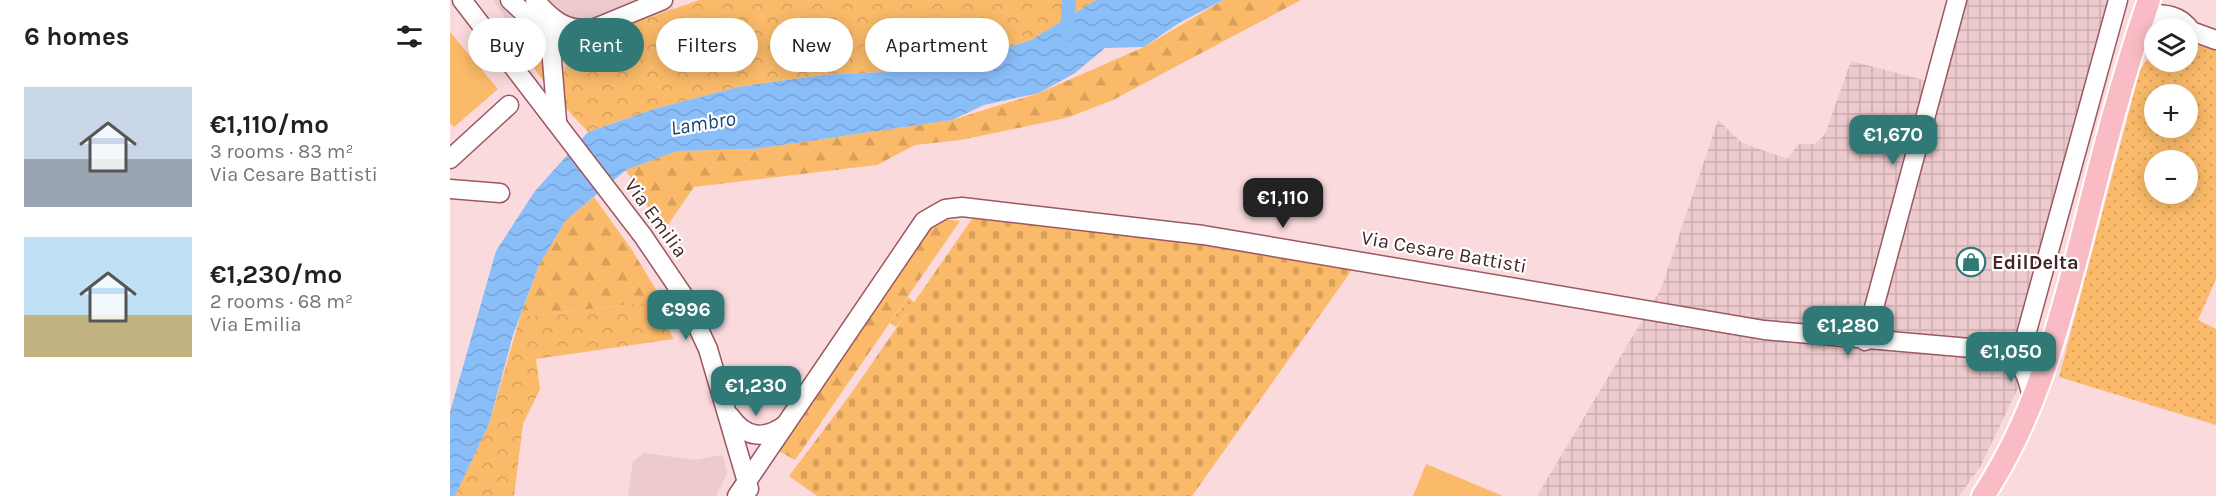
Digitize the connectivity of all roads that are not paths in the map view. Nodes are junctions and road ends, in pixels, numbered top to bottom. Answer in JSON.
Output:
{"nodes":[{"id":1,"x":462,"y":0,"type":"edge"},
{"id":2,"x":510,"y":0,"type":"edge"},
{"id":3,"x":535,"y":0,"type":"edge"},
{"id":4,"x":663,"y":0,"type":"edge"},
{"id":5,"x":1957,"y":0,"type":"edge"},
{"id":6,"x":2118,"y":0,"type":"edge"},
{"id":7,"x":2146,"y":7,"type":"edge"},
{"id":8,"x":619,"y":18,"type":"edge"},
{"id":9,"x":2156,"y":18,"type":"edge"},
{"id":10,"x":2175,"y":18,"type":"edge"},
{"id":11,"x":558,"y":22,"type":"edge"},
{"id":12,"x":2198,"y":35,"type":"edge"},
{"id":13,"x":550,"y":36,"type":"junction"},
{"id":14,"x":558,"y":37,"type":"edge"},
{"id":15,"x":2216,"y":40,"type":"edge"},
{"id":16,"x":558,"y":64,"type":"edge"},
{"id":17,"x":554,"y":75,"type":"junction"},
{"id":18,"x":509,"y":105,"type":"dead end"},
{"id":19,"x":564,"y":132,"type":"junction"},
{"id":20,"x":450,"y":159,"type":"edge"},
{"id":21,"x":450,"y":189,"type":"edge"},
{"id":22,"x":500,"y":193,"type":"dead end"},
{"id":23,"x":1864,"y":341,"type":"junction"},
{"id":24,"x":2013,"y":352,"type":"junction"},
{"id":25,"x":2050,"y":355,"type":"junction"},
{"id":26,"x":2033,"y":403,"type":"junction"},
{"id":27,"x":728,"y":412,"type":"junction"},
{"id":28,"x":786,"y":423,"type":"junction"},
{"id":29,"x":745,"y":491,"type":"edge"},
{"id":30,"x":1983,"y":496,"type":"edge"}],
"edges":[{"from":1,"to":19,"type":"street","name":"Via Emilia"},
{"from":2,"to":13,"type":"street"},
{"from":3,"to":11,"type":"street"},
{"from":4,"to":8,"type":"street"},
{"from":5,"to":23,"type":"street"},
{"from":6,"to":24,"type":"street"},
{"from":7,"to":9,"type":"street"},
{"from":7,"to":10,"type":"street"},
{"from":7,"to":25,"type":"main road"},
{"from":12,"to":15,"type":"street"},
{"from":13,"to":14,"type":"street"},
{"from":13,"to":17,"type":"street"},
{"from":16,"to":17,"type":"street"},
{"from":17,"to":19,"type":"street"},
{"from":18,"to":20,"type":"street"},
{"from":19,"to":27,"type":"street","name":"Via Emilia"},
{"from":21,"to":22,"type":"street"},
{"from":23,"to":24,"type":"street","name":"Via Cesare Battisti"},
{"from":23,"to":28,"type":"street","name":"Via Cesare Battisti"},
{"from":24,"to":25,"type":"street","name":"Via Cesare Battisti"},
{"from":24,"to":26,"type":"street"},
{"from":25,"to":26,"type":"main road"},
{"from":26,"to":30,"type":"main road"},
{"from":27,"to":28,"type":"street"},
{"from":27,"to":29,"type":"street","name":"Via Emilia"},
{"from":28,"to":29,"type":"street","name":"Via Cesare Battisti"}]}
